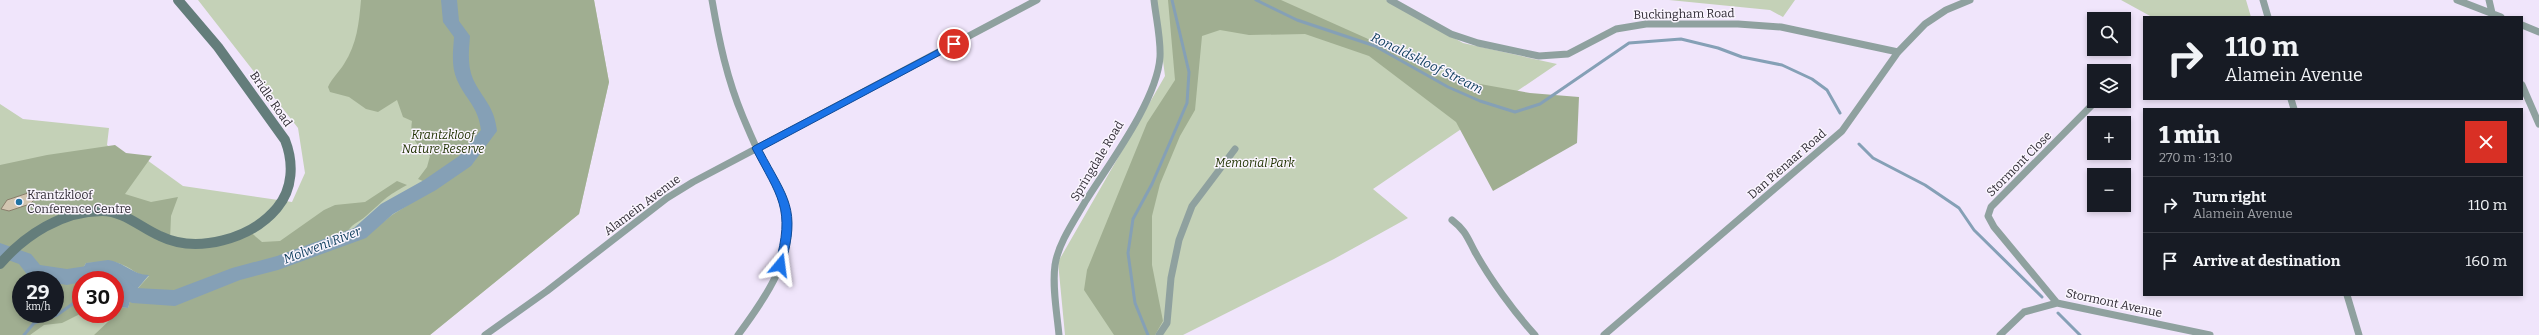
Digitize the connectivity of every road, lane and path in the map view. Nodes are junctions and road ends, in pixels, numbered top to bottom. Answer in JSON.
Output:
{"nodes":[{"id":1,"x":178,"y":0,"type":"edge"},
{"id":2,"x":712,"y":0,"type":"edge"},
{"id":3,"x":1037,"y":0,"type":"edge"},
{"id":4,"x":1154,"y":0,"type":"edge"},
{"id":5,"x":1390,"y":0,"type":"edge"},
{"id":6,"x":1970,"y":0,"type":"edge"},
{"id":7,"x":2263,"y":0,"type":"edge"},
{"id":8,"x":2457,"y":0,"type":"edge"},
{"id":9,"x":2489,"y":0,"type":"edge"},
{"id":10,"x":2492,"y":15,"type":"edge"},
{"id":11,"x":2268,"y":16,"type":"edge"},
{"id":12,"x":2523,"y":25,"type":"edge"},
{"id":13,"x":2539,"y":32,"type":"edge"},
{"id":14,"x":1898,"y":52,"type":"junction"},
{"id":15,"x":2523,"y":87,"type":"edge"},
{"id":16,"x":2089,"y":108,"type":"edge"},
{"id":17,"x":2539,"y":124,"type":"edge"},
{"id":18,"x":757,"y":148,"type":"junction"},
{"id":19,"x":1235,"y":148,"type":"dead end"},
{"id":20,"x":1452,"y":220,"type":"dead end"},
{"id":21,"x":2,"y":261,"type":"edge"},
{"id":22,"x":2347,"y":296,"type":"edge"},
{"id":23,"x":2057,"y":303,"type":"junction"},
{"id":24,"x":485,"y":335,"type":"edge"},
{"id":25,"x":738,"y":335,"type":"edge"},
{"id":26,"x":1058,"y":335,"type":"edge"},
{"id":27,"x":1159,"y":335,"type":"edge"},
{"id":28,"x":1535,"y":335,"type":"edge"},
{"id":29,"x":1604,"y":335,"type":"edge"},
{"id":30,"x":2000,"y":335,"type":"edge"},
{"id":31,"x":2210,"y":335,"type":"edge"},
{"id":32,"x":2359,"y":335,"type":"edge"}],
"edges":[{"from":1,"to":21,"type":"main road","name":"Bridle Road"},
{"from":2,"to":18,"type":"street"},
{"from":3,"to":18,"type":"street","name":"Alamein Avenue"},
{"from":4,"to":26,"type":"street","name":"Springdale Road"},
{"from":5,"to":14,"type":"street","name":"Buckingham Road"},
{"from":6,"to":14,"type":"street","name":"Dan Pienaar Road"},
{"from":7,"to":11,"type":"street"},
{"from":8,"to":10,"type":"street"},
{"from":9,"to":10,"type":"street"},
{"from":12,"to":13,"type":"street"},
{"from":14,"to":29,"type":"street","name":"Dan Pienaar Road"},
{"from":15,"to":17,"type":"street"},
{"from":16,"to":23,"type":"street","name":"Stormont Close"},
{"from":18,"to":24,"type":"street","name":"Alamein Avenue"},
{"from":18,"to":25,"type":"street"},
{"from":19,"to":27,"type":"street"},
{"from":20,"to":28,"type":"street"},
{"from":22,"to":32,"type":"street"},
{"from":23,"to":30,"type":"street","name":"Stormont Avenue"},
{"from":23,"to":31,"type":"street","name":"Stormont Avenue"}]}
